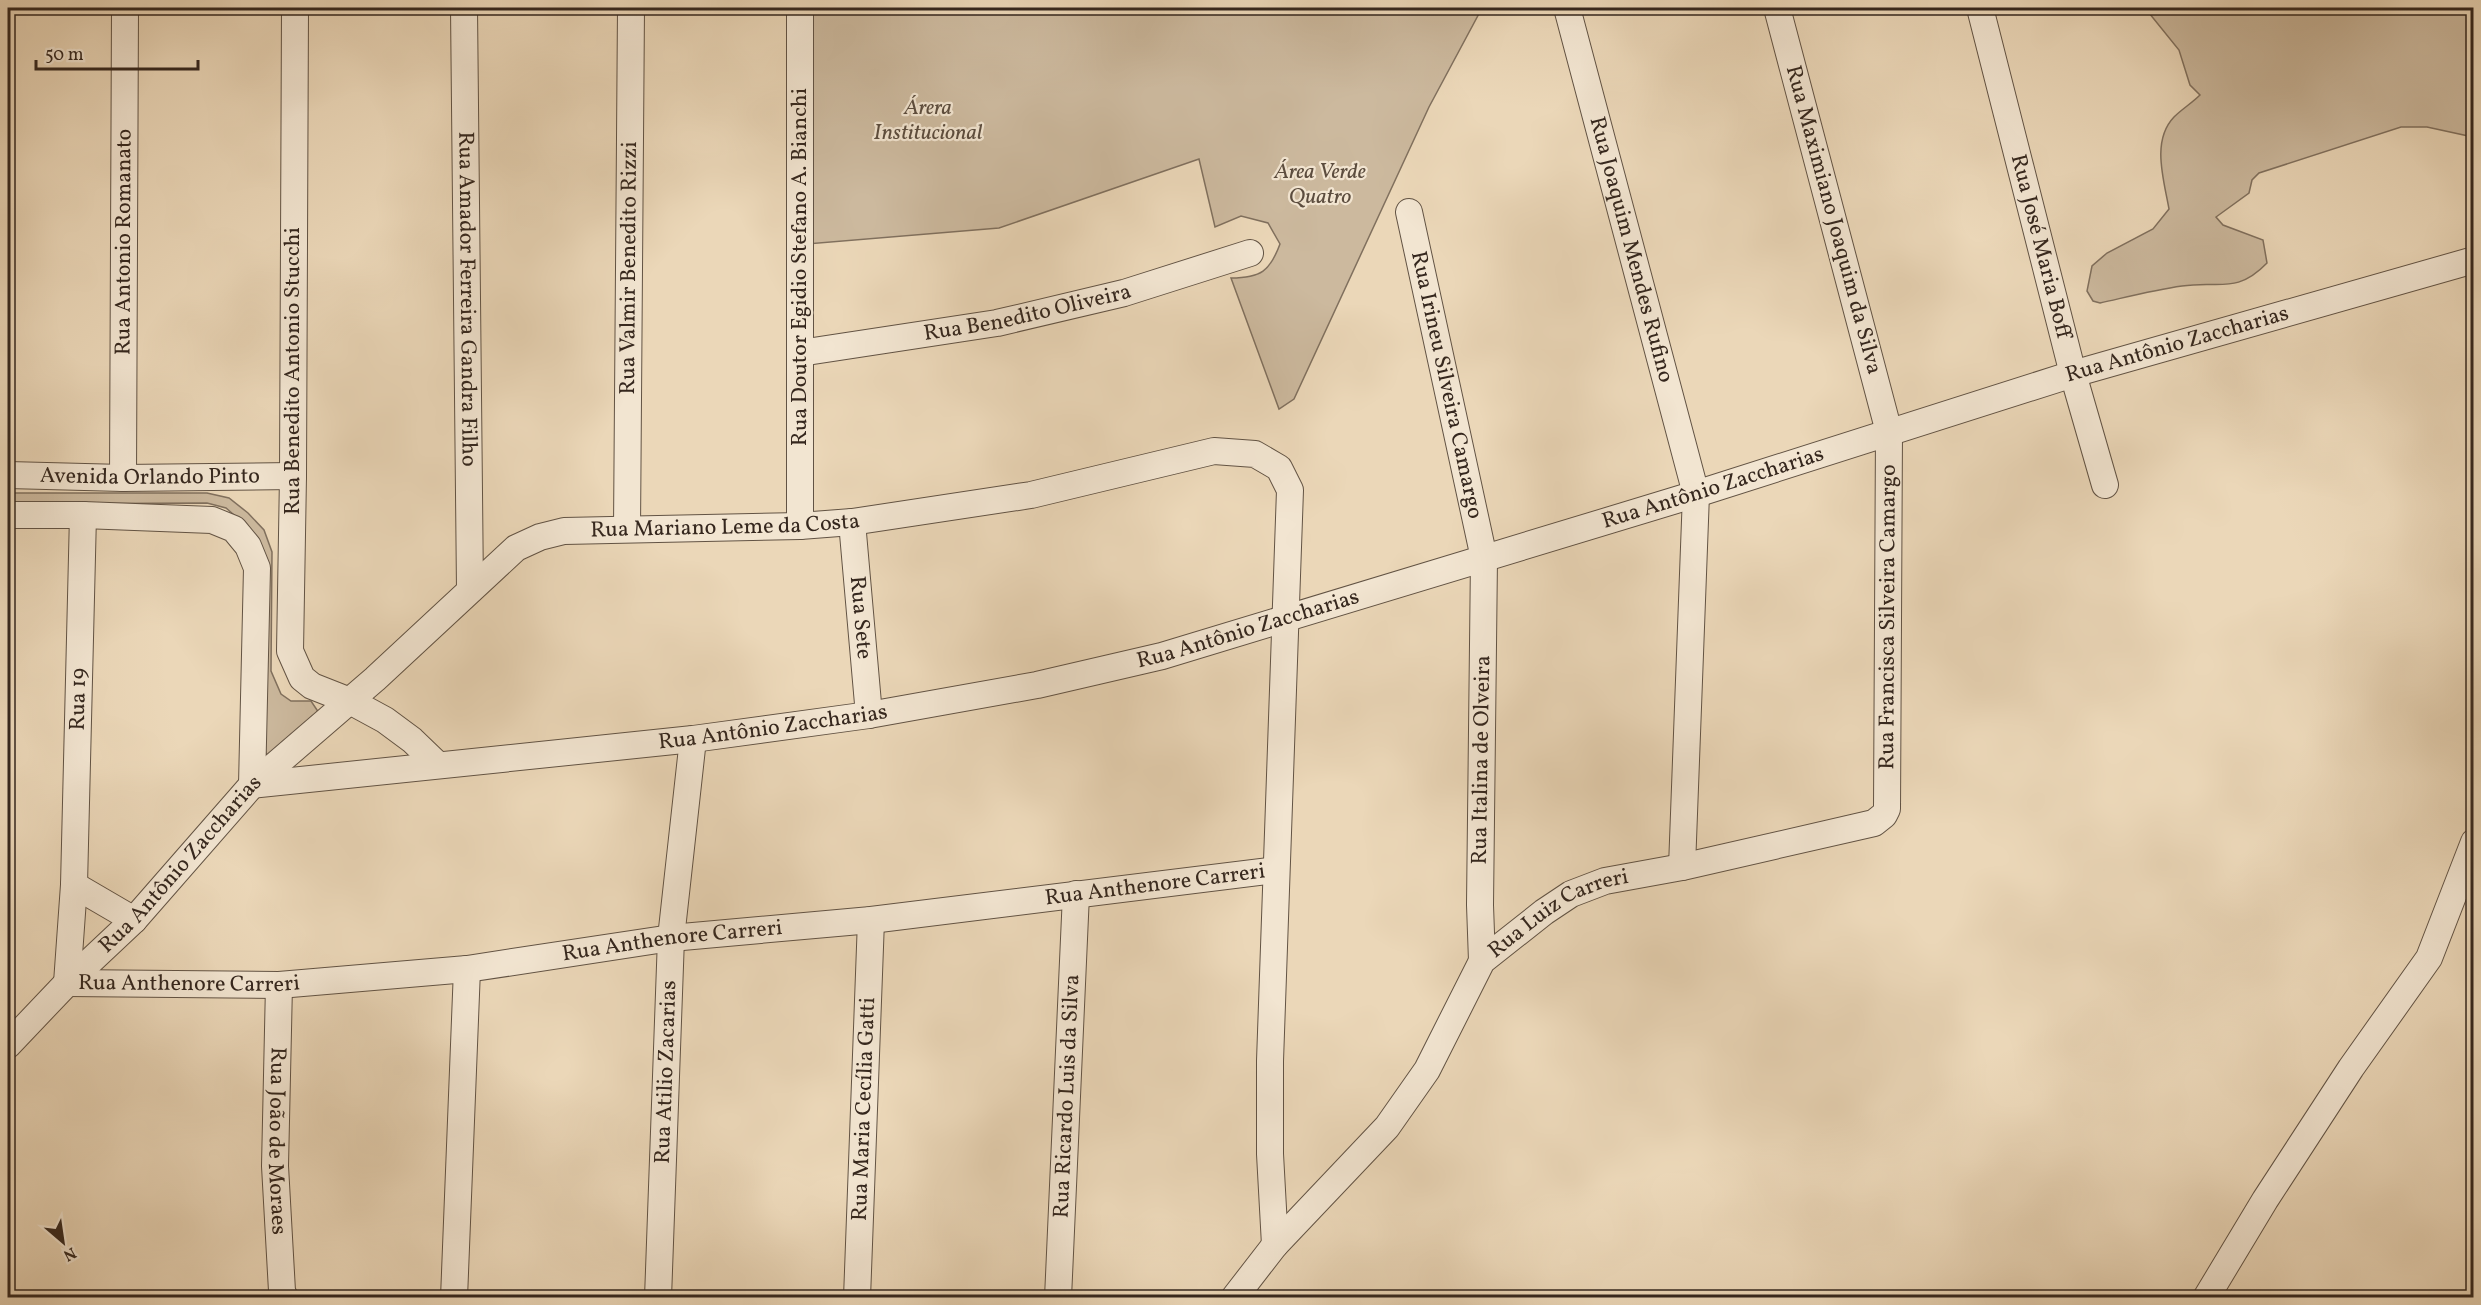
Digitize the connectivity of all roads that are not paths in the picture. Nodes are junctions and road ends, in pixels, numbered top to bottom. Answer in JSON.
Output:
{"nodes":[{"id":1,"x":125,"y":8,"type":"edge"},
{"id":2,"x":295,"y":8,"type":"edge"},
{"id":3,"x":464,"y":8,"type":"edge"},
{"id":4,"x":632,"y":8,"type":"edge"},
{"id":5,"x":800,"y":8,"type":"edge"},
{"id":6,"x":1567,"y":8,"type":"edge"},
{"id":7,"x":1778,"y":8,"type":"edge"},
{"id":8,"x":1980,"y":8,"type":"edge"},
{"id":9,"x":1409,"y":212,"type":"dead end"},
{"id":10,"x":1250,"y":253,"type":"dead end"},
{"id":11,"x":2474,"y":260,"type":"edge"},
{"id":12,"x":800,"y":353,"type":"junction"},
{"id":13,"x":2073,"y":374,"type":"junction"},
{"id":14,"x":1889,"y":432,"type":"junction"},
{"id":15,"x":8,"y":476,"type":"edge"},
{"id":16,"x":293,"y":476,"type":"junction"},
{"id":17,"x":123,"y":478,"type":"junction"},
{"id":18,"x":2105,"y":485,"type":"dead end"},
{"id":19,"x":1696,"y":494,"type":"junction"},
{"id":20,"x":8,"y":515,"type":"edge"},
{"id":21,"x":82,"y":515,"type":"junction"},
{"id":22,"x":852,"y":522,"type":"junction"},
{"id":23,"x":800,"y":526,"type":"junction"},
{"id":24,"x":627,"y":529,"type":"junction"},
{"id":25,"x":1484,"y":558,"type":"junction"},
{"id":26,"x":470,"y":590,"type":"junction"},
{"id":27,"x":1285,"y":618,"type":"junction"},
{"id":28,"x":350,"y":701,"type":"junction"},
{"id":29,"x":869,"y":715,"type":"junction"},
{"id":30,"x":693,"y":739,"type":"junction"},
{"id":31,"x":438,"y":765,"type":"junction"},
{"id":32,"x":252,"y":785,"type":"junction"},
{"id":33,"x":1874,"y":823,"type":"joint"},
{"id":34,"x":2474,"y":842,"type":"edge"},
{"id":35,"x":1682,"y":867,"type":"junction"},
{"id":36,"x":1276,"y":870,"type":"junction"},
{"id":37,"x":74,"y":885,"type":"junction"},
{"id":38,"x":1076,"y":894,"type":"junction"},
{"id":39,"x":134,"y":920,"type":"junction"},
{"id":40,"x":871,"y":920,"type":"junction"},
{"id":41,"x":671,"y":938,"type":"junction"},
{"id":42,"x":1482,"y":961,"type":"junction"},
{"id":43,"x":467,"y":969,"type":"junction"},
{"id":44,"x":67,"y":982,"type":"junction"},
{"id":45,"x":279,"y":985,"type":"junction"},
{"id":46,"x":8,"y":1045,"type":"edge"},
{"id":47,"x":1275,"y":1245,"type":"junction"},
{"id":48,"x":285,"y":1298,"type":"edge"},
{"id":49,"x":454,"y":1298,"type":"edge"},
{"id":50,"x":658,"y":1298,"type":"edge"},
{"id":51,"x":857,"y":1298,"type":"edge"},
{"id":52,"x":1058,"y":1298,"type":"edge"},
{"id":53,"x":1234,"y":1298,"type":"edge"},
{"id":54,"x":2206,"y":1298,"type":"edge"}],
"edges":[{"from":1,"to":17,"type":"street","name":"Rua Antonio Romanato"},
{"from":2,"to":16,"type":"street","name":"Rua Benedito Antonio Stucchi"},
{"from":3,"to":26,"type":"street","name":"Rua Amador Ferreira Gandra Filho"},
{"from":4,"to":24,"type":"street","name":"Rua Valmir Benedito Rizzi"},
{"from":5,"to":12,"type":"street","name":"Rua Doutor Egidio Stefano A. Bianchi"},
{"from":6,"to":19,"type":"street","name":"Rua Joaquim Mendes Rufino"},
{"from":7,"to":14,"type":"street","name":"Rua Maximiano Joaquim da Silva"},
{"from":8,"to":13,"type":"street","name":"Rua José Maria Boff"},
{"from":9,"to":25,"type":"street","name":"Rua Irineu Silveira Camargo"},
{"from":10,"to":12,"type":"street","name":"Rua Benedito Oliveira"},
{"from":11,"to":13,"type":"street","name":"Rua Antônio Zaccharias"},
{"from":12,"to":23,"type":"street","name":"Rua Doutor Egidio Stefano A. Bianchi"},
{"from":13,"to":14,"type":"street","name":"Rua Antônio Zaccharias"},
{"from":13,"to":18,"type":"street","name":"Rua José Maria Boff"},
{"from":14,"to":19,"type":"street","name":"Rua Antônio Zaccharias"},
{"from":14,"to":33,"type":"street","name":"Rua Francisca Silveira Camargo"},
{"from":15,"to":17,"type":"street","name":"Avenida Orlando Pinto"},
{"from":16,"to":17,"type":"street","name":"Avenida Orlando Pinto"},
{"from":16,"to":28,"type":"street","name":"Rua Benedito Antonio Stucchi"},
{"from":19,"to":25,"type":"street","name":"Rua Antônio Zaccharias"},
{"from":19,"to":35,"type":"street","name":"Rua Joaquim Mendes Rufino"},
{"from":20,"to":21,"type":"street","name":"Avenida Orlando Pinto"},
{"from":21,"to":32,"type":"street","name":"Avenida Orlando Pinto"},
{"from":21,"to":37,"type":"street","name":"Rua 19"},
{"from":22,"to":23,"type":"street","name":"Rua Mariano Leme da Costa"},
{"from":22,"to":27,"type":"street","name":"Rua Mariano Leme da Costa"},
{"from":22,"to":29,"type":"street","name":"Rua Sete"},
{"from":23,"to":24,"type":"street","name":"Rua Mariano Leme da Costa"},
{"from":24,"to":26,"type":"street","name":"Rua Mariano Leme da Costa"},
{"from":25,"to":27,"type":"street","name":"Rua Antônio Zaccharias"},
{"from":25,"to":42,"type":"street","name":"Rua Italina de Olveira"},
{"from":26,"to":28,"type":"street","name":"Rua Mariano Leme da Costa"},
{"from":27,"to":29,"type":"street","name":"Rua Antônio Zaccharias"},
{"from":27,"to":36,"type":"street"},
{"from":28,"to":31,"type":"street","name":"Rua Benedito Antonio Stucchi"},
{"from":28,"to":32,"type":"street","name":"Rua Mariano Leme da Costa"},
{"from":29,"to":30,"type":"street","name":"Rua Antônio Zaccharias"},
{"from":30,"to":31,"type":"street","name":"Rua Antônio Zaccharias"},
{"from":30,"to":41,"type":"street","name":"Rua Atilio Zacarias"},
{"from":31,"to":32,"type":"street","name":"Rua Antônio Zaccharias"},
{"from":32,"to":39,"type":"street","name":"Rua Antônio Zaccharias"},
{"from":33,"to":35,"type":"street","name":"Rua Luiz Carreri"},
{"from":34,"to":54,"type":"street"},
{"from":35,"to":42,"type":"street","name":"Rua Luiz Carreri"},
{"from":36,"to":38,"type":"street","name":"Rua Anthenore Carreri"},
{"from":36,"to":47,"type":"street"},
{"from":37,"to":39,"type":"street"},
{"from":37,"to":44,"type":"street","name":"Rua 19"},
{"from":38,"to":40,"type":"street","name":"Rua Anthenore Carreri"},
{"from":38,"to":52,"type":"street","name":"Rua Ricardo Luis da Silva"},
{"from":39,"to":44,"type":"street","name":"Rua Antônio Zaccharias"},
{"from":40,"to":41,"type":"street","name":"Rua Anthenore Carreri"},
{"from":40,"to":51,"type":"street","name":"Rua Maria Cecília Gatti"},
{"from":41,"to":43,"type":"street","name":"Rua Anthenore Carreri"},
{"from":41,"to":50,"type":"street","name":"Rua Atilio Zacarias"},
{"from":42,"to":47,"type":"street","name":"Rua Luiz Carreri"},
{"from":43,"to":45,"type":"street","name":"Rua Anthenore Carreri"},
{"from":43,"to":49,"type":"street"},
{"from":44,"to":45,"type":"street","name":"Rua Anthenore Carreri"},
{"from":44,"to":46,"type":"street","name":"Rua Antônio Zaccharias"},
{"from":45,"to":48,"type":"street","name":"Rua João de Moraes"},
{"from":47,"to":53,"type":"street","name":"Rua Luiz Carreri"}]}
